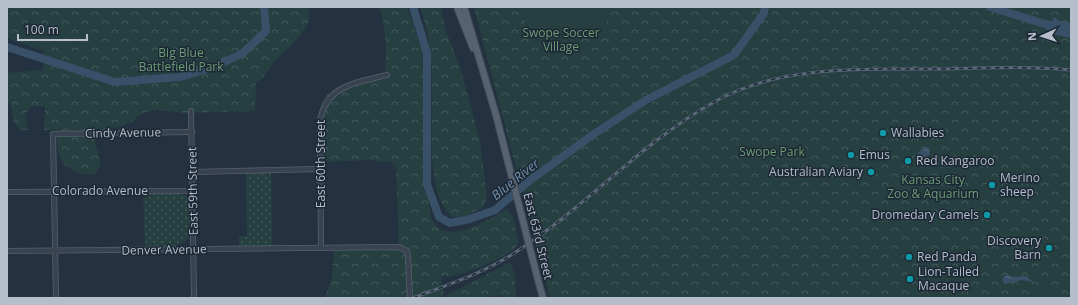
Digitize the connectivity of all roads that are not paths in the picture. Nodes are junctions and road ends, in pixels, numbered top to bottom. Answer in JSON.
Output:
{"nodes":[{"id":1,"x":457,"y":7,"type":"edge"},
{"id":2,"x":464,"y":7,"type":"edge"},
{"id":3,"x":481,"y":63,"type":"junction"},
{"id":4,"x":387,"y":75,"type":"dead end"},
{"id":5,"x":191,"y":111,"type":"dead end"},
{"id":6,"x":192,"y":132,"type":"junction"},
{"id":7,"x":320,"y":169,"type":"junction"},
{"id":8,"x":193,"y":172,"type":"junction"},
{"id":9,"x":193,"y":191,"type":"junction"},
{"id":10,"x":7,"y":192,"type":"edge"},
{"id":11,"x":54,"y":192,"type":"junction"},
{"id":12,"x":321,"y":248,"type":"junction"},
{"id":13,"x":193,"y":250,"type":"junction"},
{"id":14,"x":7,"y":251,"type":"edge"},
{"id":15,"x":55,"y":251,"type":"junction"},
{"id":16,"x":538,"y":280,"type":"junction"},
{"id":17,"x":56,"y":298,"type":"edge"},
{"id":18,"x":194,"y":298,"type":"edge"},
{"id":19,"x":410,"y":298,"type":"edge"},
{"id":20,"x":540,"y":298,"type":"edge"},
{"id":21,"x":543,"y":298,"type":"edge"}],
"edges":[{"from":1,"to":3,"type":"main road","name":"East 63rd Street"},
{"from":2,"to":3,"type":"main road","name":"East 63rd Street"},
{"from":3,"to":16,"type":"main road","name":"East 63rd Street","bridge":true},
{"from":4,"to":7,"type":"street","name":"East 60th Street"},
{"from":5,"to":6,"type":"street","name":"East 59th Street"},
{"from":6,"to":8,"type":"street","name":"East 59th Street"},
{"from":6,"to":11,"type":"street","name":"Cindy Avenue"},
{"from":7,"to":8,"type":"street"},
{"from":7,"to":12,"type":"street","name":"East 60th Street"},
{"from":8,"to":9,"type":"street","name":"East 59th Street"},
{"from":9,"to":11,"type":"street","name":"Colorado Avenue"},
{"from":9,"to":13,"type":"street","name":"East 59th Street"},
{"from":10,"to":11,"type":"street","name":"Colorado Avenue"},
{"from":11,"to":15,"type":"street"},
{"from":12,"to":13,"type":"street","name":"Denver Avenue"},
{"from":12,"to":19,"type":"street","name":"Denver Avenue"},
{"from":13,"to":15,"type":"street","name":"Denver Avenue"},
{"from":13,"to":18,"type":"street","name":"East 59th Street"},
{"from":14,"to":15,"type":"street","name":"Denver Avenue"},
{"from":15,"to":17,"type":"street"},
{"from":16,"to":20,"type":"main road"},
{"from":16,"to":21,"type":"main road","name":"East 63rd Street"}]}
